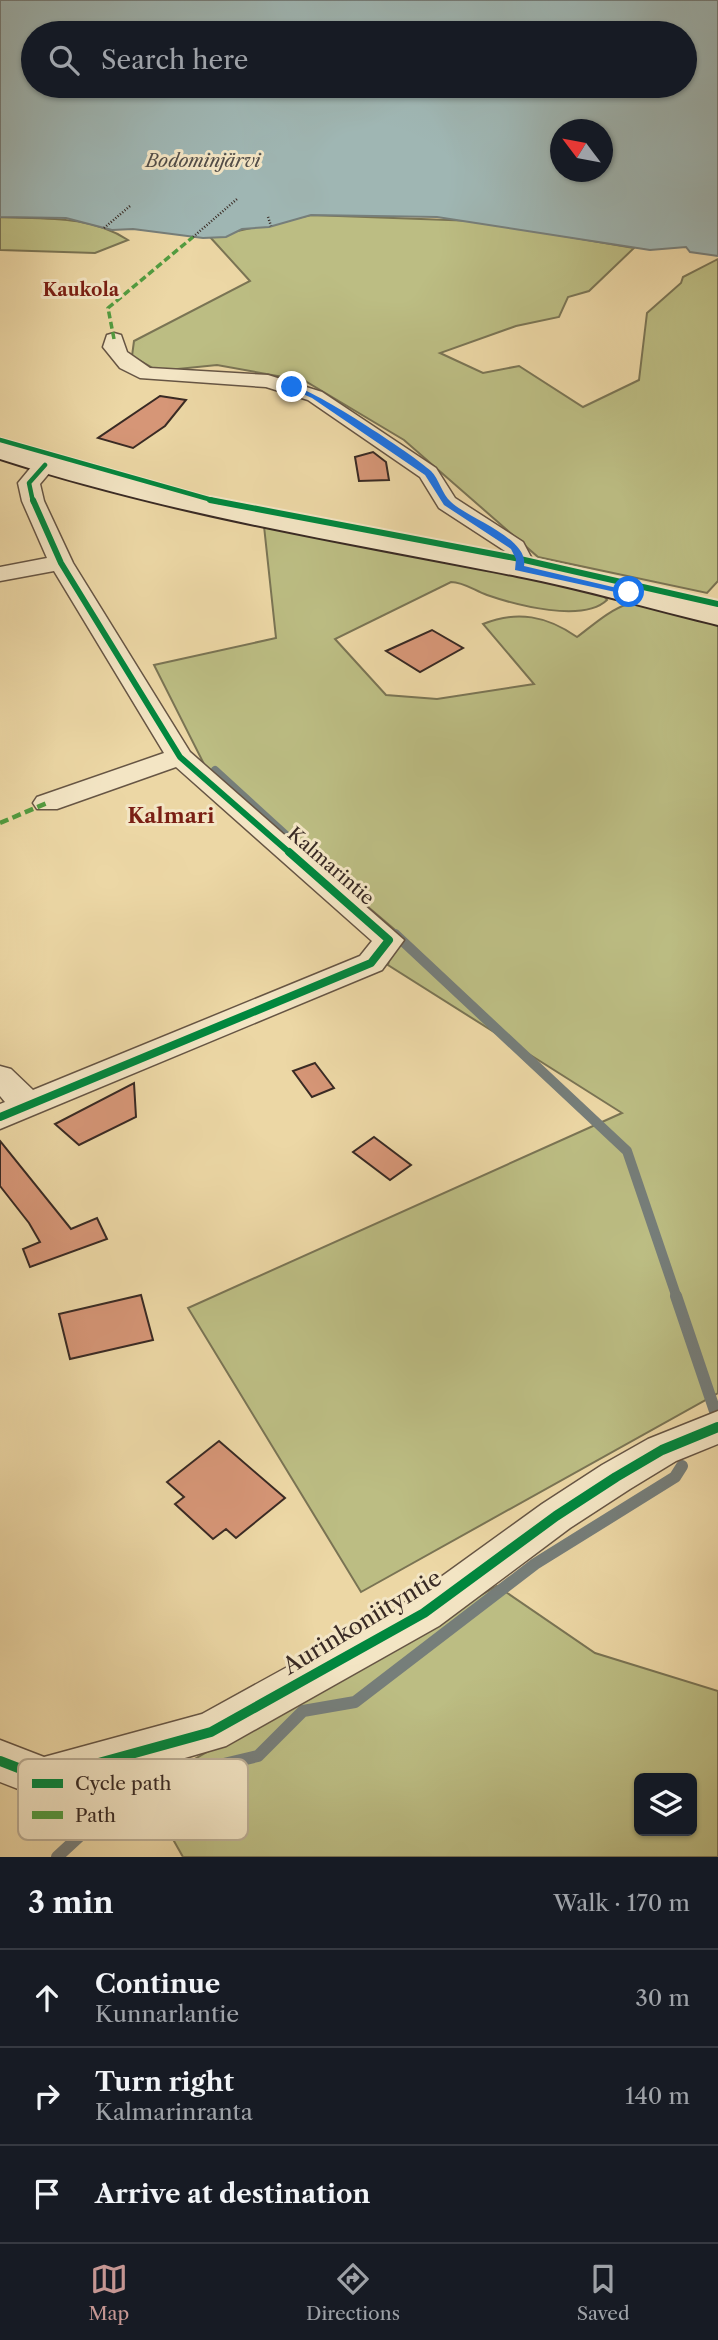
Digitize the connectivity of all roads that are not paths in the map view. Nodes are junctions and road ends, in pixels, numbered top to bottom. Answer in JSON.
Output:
{"nodes":[{"id":1,"x":114,"y":340,"type":"dead end"},
{"id":2,"x":0,"y":450,"type":"edge"},
{"id":3,"x":45,"y":465,"type":"junction"},
{"id":4,"x":61,"y":563,"type":"junction"},
{"id":5,"x":519,"y":568,"type":"junction"},
{"id":6,"x":0,"y":574,"type":"edge"},
{"id":7,"x":718,"y":615,"type":"edge"},
{"id":8,"x":180,"y":757,"type":"junction"},
{"id":9,"x":47,"y":803,"type":"dead end"},
{"id":10,"x":0,"y":1077,"type":"edge"},
{"id":11,"x":14,"y":1111,"type":"edge"},
{"id":12,"x":718,"y":1427,"type":"edge"},
{"id":13,"x":113,"y":1759,"type":"edge"},
{"id":14,"x":0,"y":1760,"type":"edge"},
{"id":15,"x":18,"y":1767,"type":"edge"}],
"edges":[{"from":1,"to":5,"type":"street"},
{"from":2,"to":3,"type":"main road"},
{"from":3,"to":4,"type":"street","name":"Kalmarintie"},
{"from":3,"to":5,"type":"main road"},
{"from":4,"to":6,"type":"street"},
{"from":4,"to":8,"type":"street","name":"Kalmarintie"},
{"from":5,"to":7,"type":"main road"},
{"from":8,"to":9,"type":"street"},
{"from":8,"to":11,"type":"street","name":"Kalmarintie"},
{"from":10,"to":11,"type":"street"},
{"from":12,"to":13,"type":"street","name":"Aurinkoniityntie"},
{"from":14,"to":15,"type":"street","name":"Aurinkoniityntie"}]}
